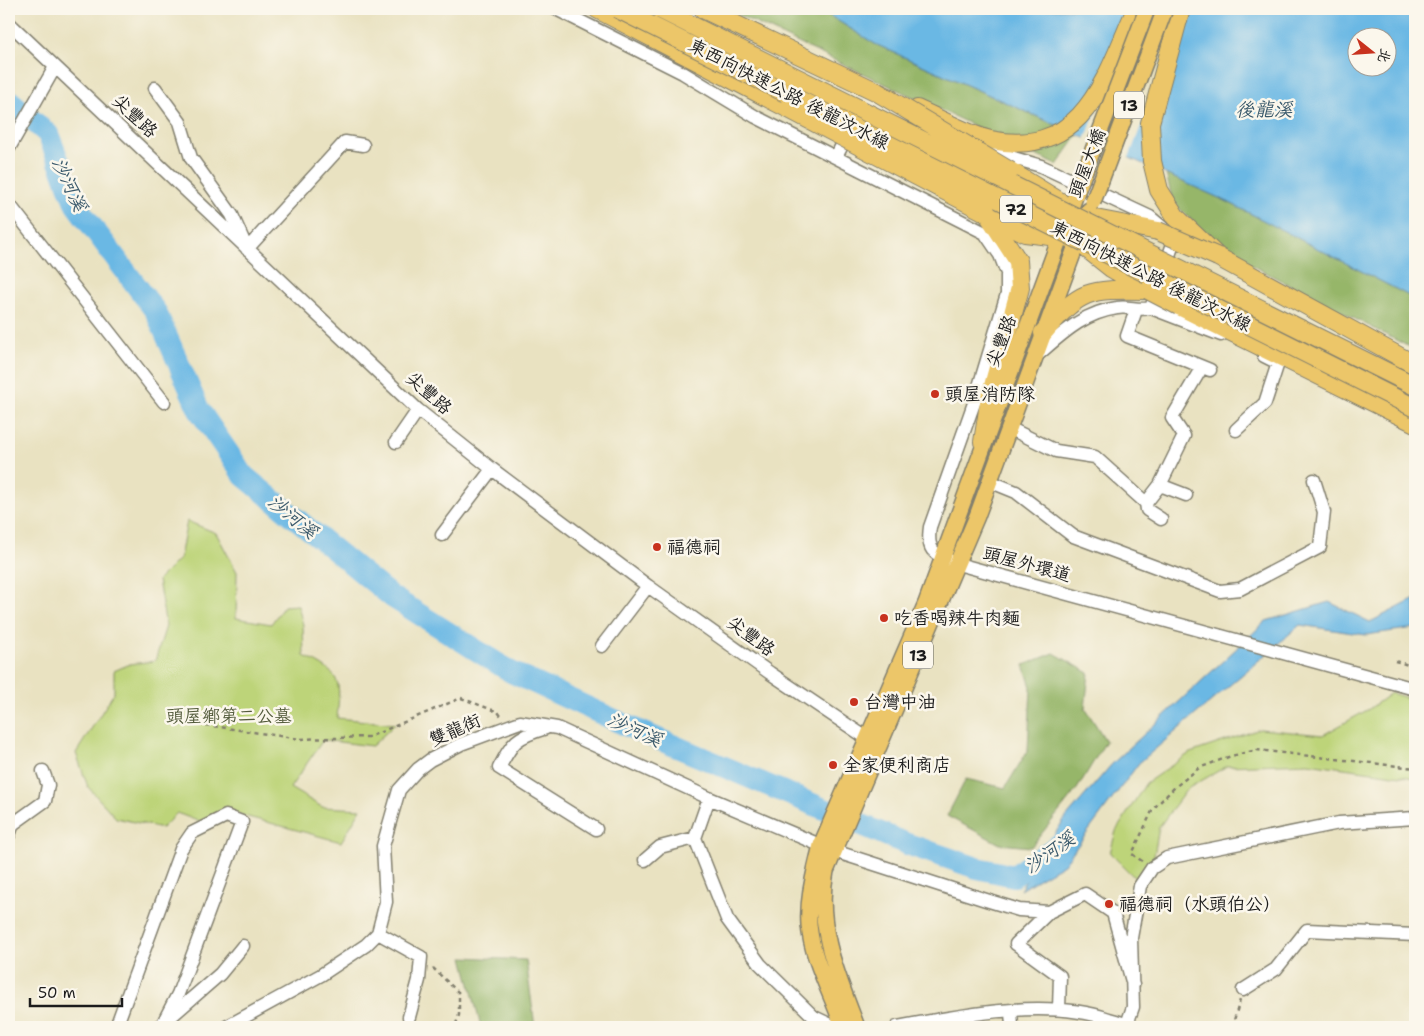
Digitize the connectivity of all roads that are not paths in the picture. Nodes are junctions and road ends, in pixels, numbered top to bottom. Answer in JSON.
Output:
{"nodes":[{"id":1,"x":556,"y":9,"type":"edge"},
{"id":2,"x":597,"y":9,"type":"edge"},
{"id":3,"x":618,"y":9,"type":"edge"},
{"id":4,"x":659,"y":9,"type":"edge"},
{"id":5,"x":703,"y":9,"type":"edge"},
{"id":6,"x":1136,"y":9,"type":"edge"},
{"id":7,"x":1147,"y":9,"type":"edge"},
{"id":8,"x":1164,"y":9,"type":"edge"},
{"id":9,"x":1181,"y":9,"type":"edge"},
{"id":10,"x":9,"y":23,"type":"edge"},
{"id":11,"x":55,"y":66,"type":"junction"},
{"id":12,"x":155,"y":88,"type":"dead end"},
{"id":13,"x":878,"y":92,"type":"junction"},
{"id":14,"x":363,"y":145,"type":"dead end"},
{"id":15,"x":9,"y":148,"type":"edge"},
{"id":16,"x":836,"y":157,"type":"junction"},
{"id":17,"x":1073,"y":201,"type":"junction"},
{"id":18,"x":9,"y":204,"type":"edge"},
{"id":19,"x":1090,"y":210,"type":"junction"},
{"id":20,"x":987,"y":213,"type":"junction"},
{"id":21,"x":1069,"y":238,"type":"junction"},
{"id":22,"x":247,"y":249,"type":"junction"},
{"id":23,"x":1218,"y":257,"type":"junction"},
{"id":24,"x":1148,"y":290,"type":"junction"},
{"id":25,"x":1151,"y":308,"type":"junction"},
{"id":26,"x":1136,"y":310,"type":"junction"},
{"id":27,"x":1043,"y":333,"type":"junction"},
{"id":28,"x":1035,"y":356,"type":"junction"},
{"id":29,"x":1415,"y":365,"type":"edge"},
{"id":30,"x":1415,"y":386,"type":"edge"},
{"id":31,"x":164,"y":402,"type":"dead end"},
{"id":32,"x":1415,"y":408,"type":"edge"},
{"id":33,"x":418,"y":410,"type":"junction"},
{"id":34,"x":1415,"y":424,"type":"edge"},
{"id":35,"x":1009,"y":428,"type":"junction"},
{"id":36,"x":1236,"y":430,"type":"dead end"},
{"id":37,"x":396,"y":442,"type":"dead end"},
{"id":38,"x":983,"y":442,"type":"junction"},
{"id":39,"x":492,"y":469,"type":"junction"},
{"id":40,"x":1314,"y":480,"type":"dead end"},
{"id":41,"x":989,"y":481,"type":"junction"},
{"id":42,"x":1160,"y":485,"type":"junction"},
{"id":43,"x":1186,"y":495,"type":"dead end"},
{"id":44,"x":1146,"y":503,"type":"junction"},
{"id":45,"x":1161,"y":519,"type":"dead end"},
{"id":46,"x":442,"y":535,"type":"dead end"},
{"id":47,"x":942,"y":557,"type":"junction"},
{"id":48,"x":958,"y":564,"type":"junction"},
{"id":49,"x":648,"y":586,"type":"junction"},
{"id":50,"x":602,"y":646,"type":"dead end"},
{"id":51,"x":1415,"y":689,"type":"edge"},
{"id":52,"x":548,"y":728,"type":"junction"},
{"id":53,"x":873,"y":743,"type":"junction"},
{"id":54,"x":43,"y":770,"type":"dead end"},
{"id":55,"x":709,"y":798,"type":"junction"},
{"id":56,"x":1415,"y":818,"type":"edge"},
{"id":57,"x":596,"y":829,"type":"dead end"},
{"id":58,"x":9,"y":835,"type":"edge"},
{"id":59,"x":695,"y":838,"type":"junction"},
{"id":60,"x":828,"y":848,"type":"junction"},
{"id":61,"x":646,"y":860,"type":"dead end"},
{"id":62,"x":1049,"y":912,"type":"junction"},
{"id":63,"x":378,"y":933,"type":"junction"},
{"id":64,"x":1415,"y":935,"type":"edge"},
{"id":65,"x":243,"y":946,"type":"dead end"},
{"id":66,"x":1132,"y":985,"type":"junction"},
{"id":67,"x":1242,"y":990,"type":"road end"},
{"id":68,"x":1059,"y":1009,"type":"junction"},
{"id":69,"x":1011,"y":1011,"type":"junction"},
{"id":70,"x":409,"y":1017,"type":"dead end"},
{"id":71,"x":161,"y":1026,"type":"edge"},
{"id":72,"x":1129,"y":1026,"type":"edge"},
{"id":73,"x":116,"y":1027,"type":"edge"},
{"id":74,"x":226,"y":1027,"type":"edge"},
{"id":75,"x":835,"y":1027,"type":"edge"},
{"id":76,"x":843,"y":1027,"type":"edge"},
{"id":77,"x":857,"y":1027,"type":"edge"},
{"id":78,"x":896,"y":1027,"type":"edge"},
{"id":79,"x":1012,"y":1027,"type":"edge"}],
"edges":[{"from":1,"to":16,"type":"street"},
{"from":2,"to":20,"type":"highway","bridge":true},
{"from":3,"to":32,"type":"highway","name":"東西向快速公路 後龍汶水線","number":"72","bridge":true},
{"from":4,"to":30,"type":"highway","name":"東西向快速公路 後龍汶水線","number":"72","bridge":true},
{"from":5,"to":13,"type":"highway"},
{"from":6,"to":13,"type":"highway","bridge":true},
{"from":7,"to":17,"type":"main road","name":"頭屋大橋","number":"13","bridge":true},
{"from":8,"to":19,"type":"main road","name":"頭屋大橋","number":"13","bridge":true},
{"from":9,"to":23,"type":"highway"},
{"from":10,"to":11,"type":"street","name":"尖豐路"},
{"from":11,"to":15,"type":"street"},
{"from":11,"to":22,"type":"street","name":"尖豐路"},
{"from":12,"to":22,"type":"street"},
{"from":13,"to":17,"type":"highway","bridge":true},
{"from":14,"to":22,"type":"street"},
{"from":16,"to":25,"type":"street"},
{"from":16,"to":47,"type":"street"},
{"from":17,"to":19,"type":"highway"},
{"from":17,"to":21,"type":"main road","name":"尖豐路","number":"13"},
{"from":18,"to":31,"type":"street"},
{"from":19,"to":21,"type":"main road","name":"尖豐路","number":"13"},
{"from":19,"to":23,"type":"highway","bridge":true},
{"from":20,"to":21,"type":"highway"},
{"from":20,"to":38,"type":"highway"},
{"from":21,"to":24,"type":"highway"},
{"from":21,"to":27,"type":"main road","name":"尖豐路","number":"13"},
{"from":21,"to":38,"type":"main road","name":"尖豐路","number":"13"},
{"from":22,"to":33,"type":"street","name":"尖豐路"},
{"from":23,"to":29,"type":"highway"},
{"from":24,"to":27,"type":"highway"},
{"from":24,"to":34,"type":"highway","bridge":true},
{"from":25,"to":26,"type":"street"},
{"from":25,"to":36,"type":"street"},
{"from":26,"to":28,"type":"street"},
{"from":26,"to":42,"type":"street"},
{"from":27,"to":28,"type":"main road","name":"尖豐路","number":"13"},
{"from":28,"to":35,"type":"main road","name":"尖豐路","number":"13"},
{"from":33,"to":37,"type":"street"},
{"from":33,"to":39,"type":"street","name":"尖豐路"},
{"from":35,"to":41,"type":"main road","name":"尖豐路","number":"13"},
{"from":35,"to":44,"type":"street"},
{"from":38,"to":47,"type":"main road","name":"尖豐路","number":"13"},
{"from":39,"to":46,"type":"street"},
{"from":39,"to":49,"type":"street","name":"尖豐路"},
{"from":40,"to":41,"type":"street"},
{"from":41,"to":48,"type":"main road","name":"尖豐路","number":"13"},
{"from":42,"to":43,"type":"street"},
{"from":42,"to":44,"type":"street"},
{"from":44,"to":45,"type":"street"},
{"from":47,"to":48,"type":"street","name":"頭屋外環道"},
{"from":47,"to":53,"type":"main road","name":"尖豐路","number":"13"},
{"from":48,"to":51,"type":"street","name":"頭屋外環道"},
{"from":48,"to":53,"type":"main road","name":"尖豐路","number":"13"},
{"from":49,"to":50,"type":"street"},
{"from":49,"to":53,"type":"street","name":"尖豐路"},
{"from":52,"to":55,"type":"street","name":"雙龍街"},
{"from":52,"to":57,"type":"street"},
{"from":52,"to":63,"type":"street","name":"雙龍街"},
{"from":53,"to":60,"type":"main road","name":"尖豐路","number":"13"},
{"from":54,"to":58,"type":"street"},
{"from":55,"to":59,"type":"street"},
{"from":55,"to":60,"type":"street","name":"雙龍街"},
{"from":56,"to":66,"type":"street"},
{"from":59,"to":61,"type":"street"},
{"from":59,"to":75,"type":"street"},
{"from":60,"to":62,"type":"street","name":"雙龍街"},
{"from":60,"to":76,"type":"main road","number":"13"},
{"from":60,"to":77,"type":"main road","number":"13"},
{"from":62,"to":66,"type":"street"},
{"from":62,"to":68,"type":"street"},
{"from":63,"to":70,"type":"street"},
{"from":63,"to":74,"type":"street"},
{"from":64,"to":67,"type":"street"},
{"from":65,"to":71,"type":"street"},
{"from":66,"to":72,"type":"street"},
{"from":68,"to":69,"type":"street"},
{"from":68,"to":72,"type":"street"},
{"from":69,"to":78,"type":"street"},
{"from":69,"to":79,"type":"street"},
{"from":71,"to":73,"type":"street"}]}
